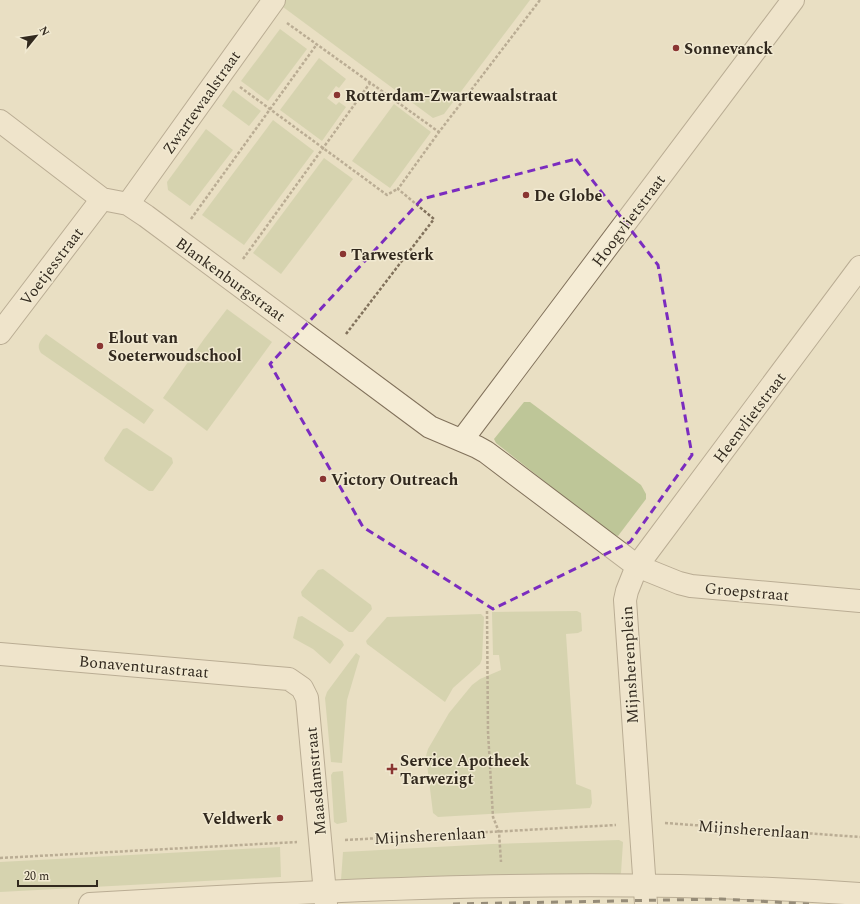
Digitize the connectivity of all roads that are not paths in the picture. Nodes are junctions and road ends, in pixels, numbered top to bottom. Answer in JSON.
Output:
{"nodes":[{"id":1,"x":793,"y":0,"type":"edge"},
{"id":2,"x":271,"y":4,"type":"edge"},
{"id":3,"x":0,"y":121,"type":"edge"},
{"id":4,"x":102,"y":199,"type":"junction"},
{"id":5,"x":128,"y":204,"type":"junction"},
{"id":6,"x":860,"y":267,"type":"edge"},
{"id":7,"x":0,"y":332,"type":"edge"},
{"id":8,"x":462,"y":440,"type":"junction"},
{"id":9,"x":637,"y":566,"type":"junction"},
{"id":10,"x":860,"y":601,"type":"edge"},
{"id":11,"x":0,"y":654,"type":"edge"},
{"id":12,"x":289,"y":679,"type":"joint"},
{"id":13,"x":860,"y":894,"type":"edge"},
{"id":14,"x":645,"y":895,"type":"edge"},
{"id":15,"x":325,"y":898,"type":"edge"},
{"id":16,"x":90,"y":904,"type":"edge"}],
"edges":[{"from":1,"to":8,"type":"street","name":"Hoogvlietstraat"},
{"from":2,"to":5,"type":"street","name":"Zwartewaalstraat"},
{"from":3,"to":4,"type":"street","name":"Blankenburgstraat"},
{"from":4,"to":5,"type":"street","name":"Blankenburgstraat"},
{"from":4,"to":7,"type":"street","name":"Voetjesstraat"},
{"from":5,"to":8,"type":"street","name":"Blankenburgstraat"},
{"from":6,"to":9,"type":"street","name":"Heenvlietstraat"},
{"from":8,"to":9,"type":"street"},
{"from":9,"to":10,"type":"street","name":"Groepstraat"},
{"from":9,"to":14,"type":"street","name":"Mijnsherenplein"},
{"from":11,"to":12,"type":"street","name":"Bonaventurastraat"},
{"from":12,"to":15,"type":"street","name":"Maasdamstraat"},
{"from":13,"to":14,"type":"street"},
{"from":14,"to":15,"type":"street"},
{"from":15,"to":16,"type":"street"}]}
